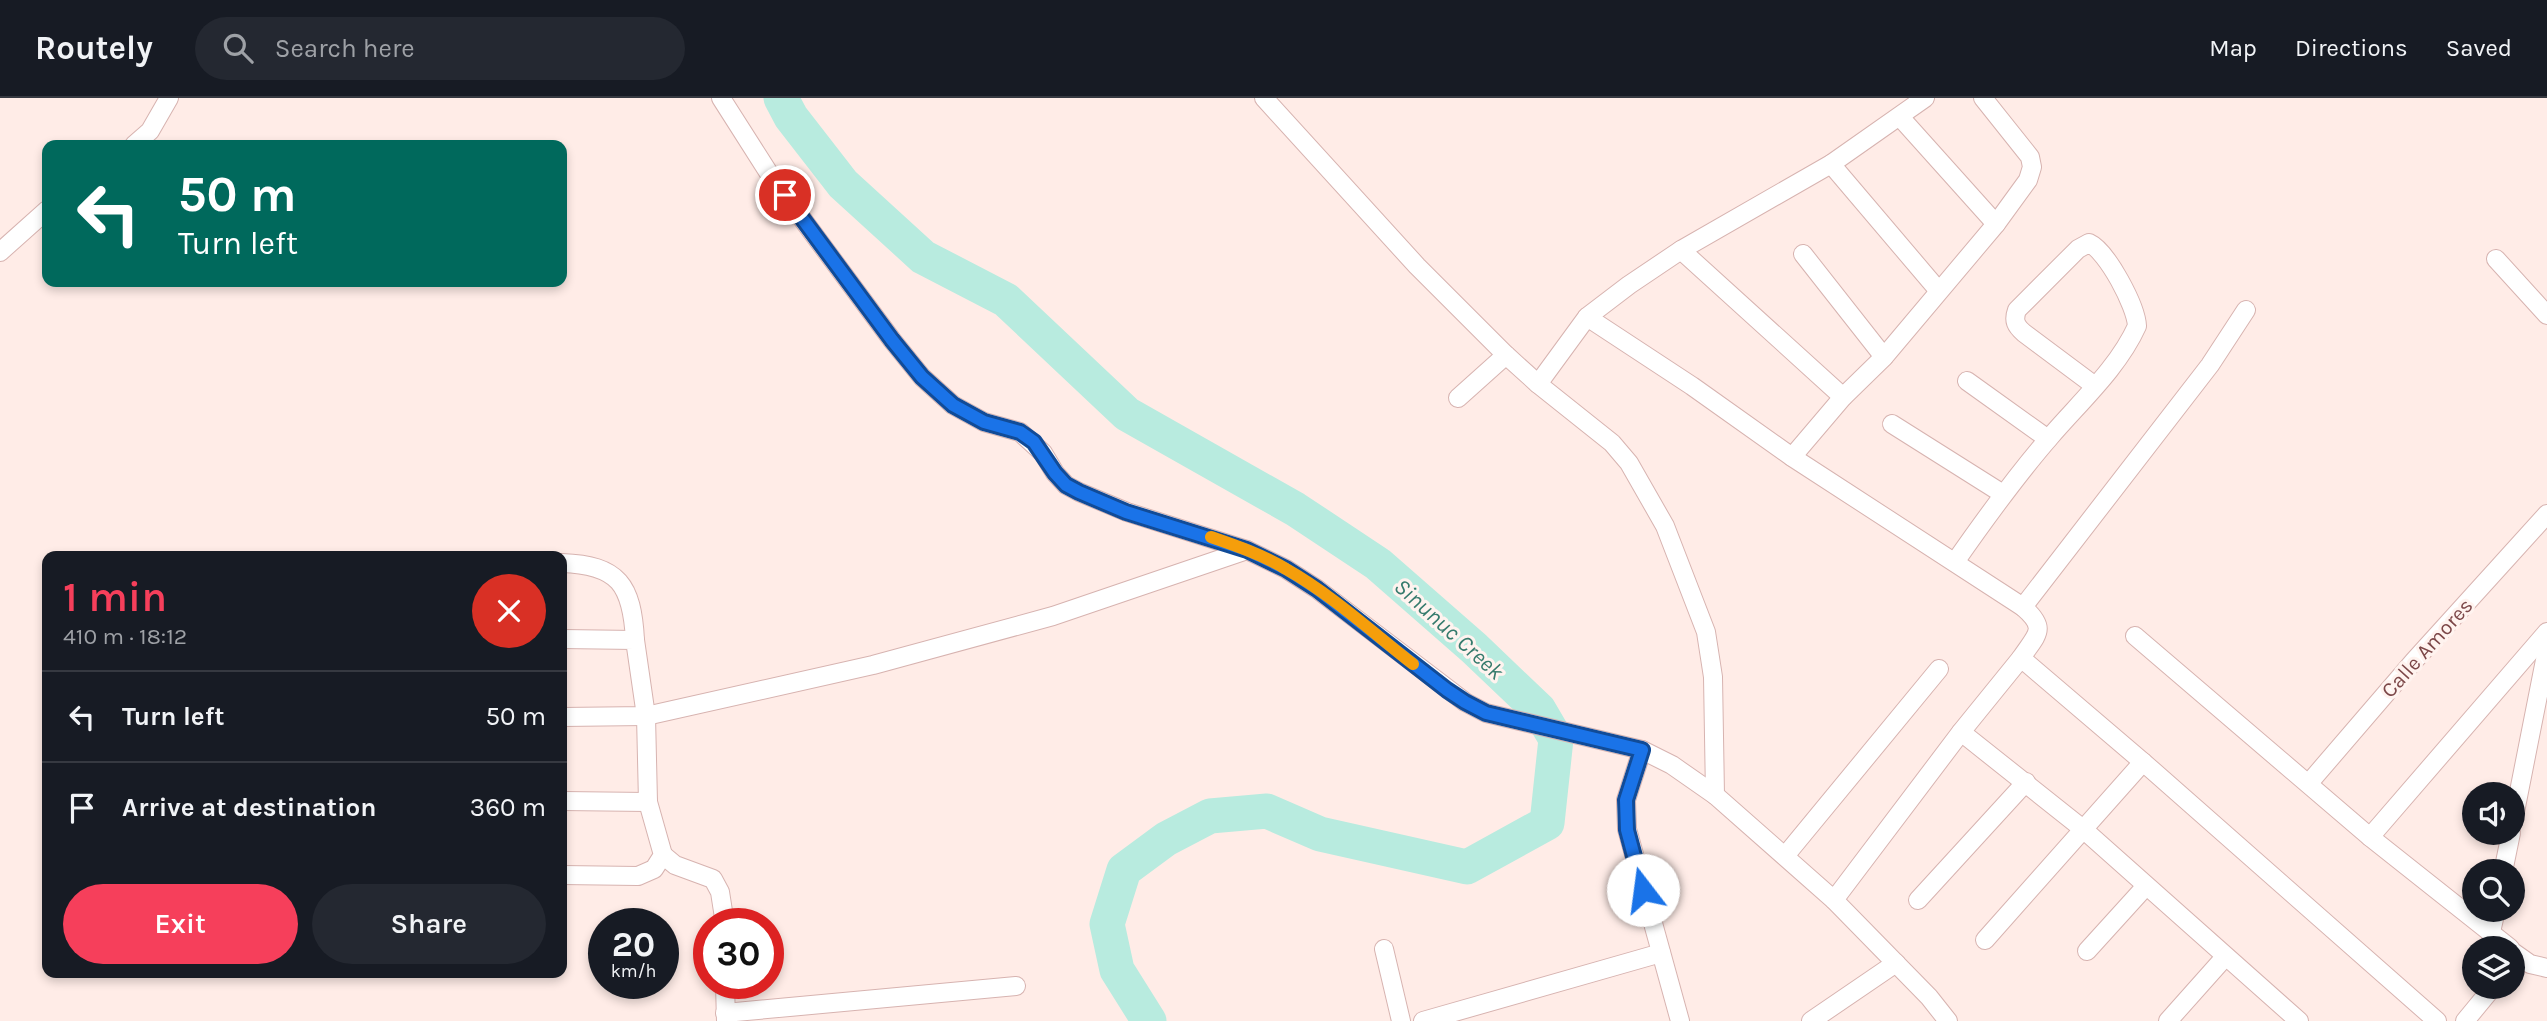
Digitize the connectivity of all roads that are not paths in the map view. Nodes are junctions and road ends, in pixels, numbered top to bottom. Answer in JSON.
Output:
{"nodes":[{"id":1,"x":169,"y":98,"type":"edge"},
{"id":2,"x":721,"y":98,"type":"edge"},
{"id":3,"x":1264,"y":98,"type":"edge"},
{"id":4,"x":1925,"y":98,"type":"edge"},
{"id":5,"x":1983,"y":98,"type":"edge"},
{"id":6,"x":1900,"y":117,"type":"junction"},
{"id":7,"x":140,"y":140,"type":"edge"},
{"id":8,"x":1831,"y":164,"type":"junction"},
{"id":9,"x":42,"y":214,"type":"edge"},
{"id":10,"x":1996,"y":224,"type":"junction"},
{"id":11,"x":1681,"y":250,"type":"junction"},
{"id":12,"x":0,"y":252,"type":"edge"},
{"id":13,"x":1802,"y":254,"type":"dead end"},
{"id":14,"x":2496,"y":259,"type":"dead end"},
{"id":15,"x":1938,"y":290,"type":"junction"},
{"id":16,"x":2246,"y":310,"type":"dead end"},
{"id":17,"x":2547,"y":316,"type":"edge"},
{"id":18,"x":1587,"y":317,"type":"junction"},
{"id":19,"x":1506,"y":355,"type":"junction"},
{"id":20,"x":1884,"y":357,"type":"junction"},
{"id":21,"x":1967,"y":381,"type":"dead end"},
{"id":22,"x":1538,"y":384,"type":"junction"},
{"id":23,"x":2095,"y":386,"type":"junction"},
{"id":24,"x":1843,"y":397,"type":"junction"},
{"id":25,"x":1458,"y":398,"type":"dead end"},
{"id":26,"x":1892,"y":424,"type":"dead end"},
{"id":27,"x":2048,"y":439,"type":"junction"},
{"id":28,"x":1792,"y":457,"type":"junction"},
{"id":29,"x":2003,"y":494,"type":"junction"},
{"id":30,"x":2547,"y":514,"type":"edge"},
{"id":31,"x":1247,"y":550,"type":"junction"},
{"id":32,"x":1955,"y":562,"type":"junction"},
{"id":33,"x":567,"y":564,"type":"edge"},
{"id":34,"x":2023,"y":607,"type":"junction"},
{"id":35,"x":2547,"y":632,"type":"edge"},
{"id":36,"x":2135,"y":636,"type":"dead end"},
{"id":37,"x":567,"y":639,"type":"edge"},
{"id":38,"x":635,"y":640,"type":"junction"},
{"id":39,"x":2547,"y":650,"type":"edge"},
{"id":40,"x":2021,"y":658,"type":"junction"},
{"id":41,"x":1939,"y":669,"type":"dead end"},
{"id":42,"x":646,"y":716,"type":"junction"},
{"id":43,"x":567,"y":717,"type":"edge"},
{"id":44,"x":1961,"y":732,"type":"junction"},
{"id":45,"x":1642,"y":750,"type":"junction"},
{"id":46,"x":2143,"y":762,"type":"junction"},
{"id":47,"x":2026,"y":782,"type":"junction"},
{"id":48,"x":2521,"y":782,"type":"edge"},
{"id":49,"x":2309,"y":783,"type":"junction"},
{"id":50,"x":1715,"y":795,"type":"junction"},
{"id":51,"x":567,"y":801,"type":"edge"},
{"id":52,"x":648,"y":802,"type":"junction"},
{"id":53,"x":2083,"y":829,"type":"junction"},
{"id":54,"x":2370,"y":836,"type":"junction"},
{"id":55,"x":663,"y":855,"type":"junction"},
{"id":56,"x":1785,"y":856,"type":"junction"},
{"id":57,"x":567,"y":875,"type":"edge"},
{"id":58,"x":2146,"y":887,"type":"junction"},
{"id":59,"x":1834,"y":900,"type":"junction"},
{"id":60,"x":1918,"y":900,"type":"dead end"},
{"id":61,"x":722,"y":908,"type":"edge"},
{"id":62,"x":2493,"y":922,"type":"edge"},
{"id":63,"x":2491,"y":932,"type":"junction"},
{"id":64,"x":2495,"y":936,"type":"edge"},
{"id":65,"x":1985,"y":940,"type":"dead end"},
{"id":66,"x":1384,"y":949,"type":"dead end"},
{"id":67,"x":2087,"y":951,"type":"dead end"},
{"id":68,"x":1661,"y":953,"type":"junction"},
{"id":69,"x":2225,"y":957,"type":"junction"},
{"id":70,"x":2525,"y":961,"type":"edge"},
{"id":71,"x":1896,"y":963,"type":"junction"},
{"id":72,"x":2547,"y":968,"type":"edge"},
{"id":73,"x":1016,"y":986,"type":"dead end"},
{"id":74,"x":725,"y":999,"type":"edge"},
{"id":75,"x":2483,"y":999,"type":"edge"},
{"id":76,"x":726,"y":1017,"type":"edge"},
{"id":77,"x":2288,"y":1018,"type":"edge"},
{"id":78,"x":1401,"y":1021,"type":"edge"},
{"id":79,"x":1423,"y":1021,"type":"edge"},
{"id":80,"x":1680,"y":1021,"type":"edge"},
{"id":81,"x":1811,"y":1021,"type":"edge"},
{"id":82,"x":1948,"y":1021,"type":"edge"},
{"id":83,"x":2168,"y":1021,"type":"edge"},
{"id":84,"x":2437,"y":1021,"type":"edge"},
{"id":85,"x":2465,"y":1021,"type":"edge"}],
"edges":[{"from":1,"to":7,"type":"street"},
{"from":2,"to":31,"type":"street"},
{"from":3,"to":19,"type":"street"},
{"from":4,"to":6,"type":"street"},
{"from":5,"to":10,"type":"street"},
{"from":6,"to":8,"type":"street"},
{"from":6,"to":10,"type":"street"},
{"from":8,"to":11,"type":"street"},
{"from":8,"to":15,"type":"street"},
{"from":9,"to":12,"type":"street"},
{"from":10,"to":15,"type":"street"},
{"from":11,"to":18,"type":"street"},
{"from":11,"to":24,"type":"street"},
{"from":13,"to":20,"type":"street"},
{"from":14,"to":17,"type":"street"},
{"from":15,"to":20,"type":"street"},
{"from":16,"to":34,"type":"street"},
{"from":18,"to":22,"type":"street"},
{"from":18,"to":28,"type":"street"},
{"from":19,"to":22,"type":"street"},
{"from":19,"to":25,"type":"street"},
{"from":20,"to":24,"type":"street"},
{"from":21,"to":27,"type":"street"},
{"from":22,"to":50,"type":"street"},
{"from":23,"to":23,"type":"street"},
{"from":23,"to":27,"type":"street"},
{"from":24,"to":28,"type":"street"},
{"from":26,"to":29,"type":"street"},
{"from":27,"to":29,"type":"street"},
{"from":28,"to":32,"type":"street"},
{"from":29,"to":32,"type":"street"},
{"from":30,"to":49,"type":"street","name":"Calle Amores"},
{"from":31,"to":42,"type":"street"},
{"from":31,"to":45,"type":"street"},
{"from":32,"to":34,"type":"street"},
{"from":33,"to":38,"type":"street"},
{"from":34,"to":40,"type":"street"},
{"from":35,"to":54,"type":"street"},
{"from":36,"to":49,"type":"street"},
{"from":37,"to":38,"type":"street"},
{"from":38,"to":42,"type":"street"},
{"from":39,"to":48,"type":"street"},
{"from":40,"to":44,"type":"street"},
{"from":40,"to":46,"type":"street"},
{"from":41,"to":56,"type":"street"},
{"from":42,"to":43,"type":"street"},
{"from":42,"to":52,"type":"street"},
{"from":44,"to":47,"type":"street"},
{"from":44,"to":59,"type":"street"},
{"from":45,"to":50,"type":"street"},
{"from":45,"to":68,"type":"street"},
{"from":46,"to":53,"type":"street"},
{"from":46,"to":84,"type":"street"},
{"from":47,"to":53,"type":"street"},
{"from":47,"to":60,"type":"street"},
{"from":49,"to":54,"type":"street"},
{"from":50,"to":56,"type":"street"},
{"from":51,"to":52,"type":"street"},
{"from":52,"to":55,"type":"street"},
{"from":53,"to":58,"type":"street"},
{"from":53,"to":65,"type":"street"},
{"from":54,"to":63,"type":"street"},
{"from":55,"to":57,"type":"street"},
{"from":55,"to":61,"type":"street"},
{"from":56,"to":59,"type":"street"},
{"from":58,"to":67,"type":"street"},
{"from":58,"to":69,"type":"street"},
{"from":59,"to":71,"type":"street"},
{"from":62,"to":63,"type":"street"},
{"from":63,"to":64,"type":"street"},
{"from":66,"to":78,"type":"street"},
{"from":68,"to":79,"type":"street"},
{"from":68,"to":80,"type":"street"},
{"from":69,"to":77,"type":"street"},
{"from":69,"to":83,"type":"street"},
{"from":70,"to":72,"type":"street"},
{"from":71,"to":81,"type":"street"},
{"from":71,"to":82,"type":"street"},
{"from":73,"to":76,"type":"street"},
{"from":74,"to":76,"type":"street"},
{"from":75,"to":85,"type":"street"}]}
